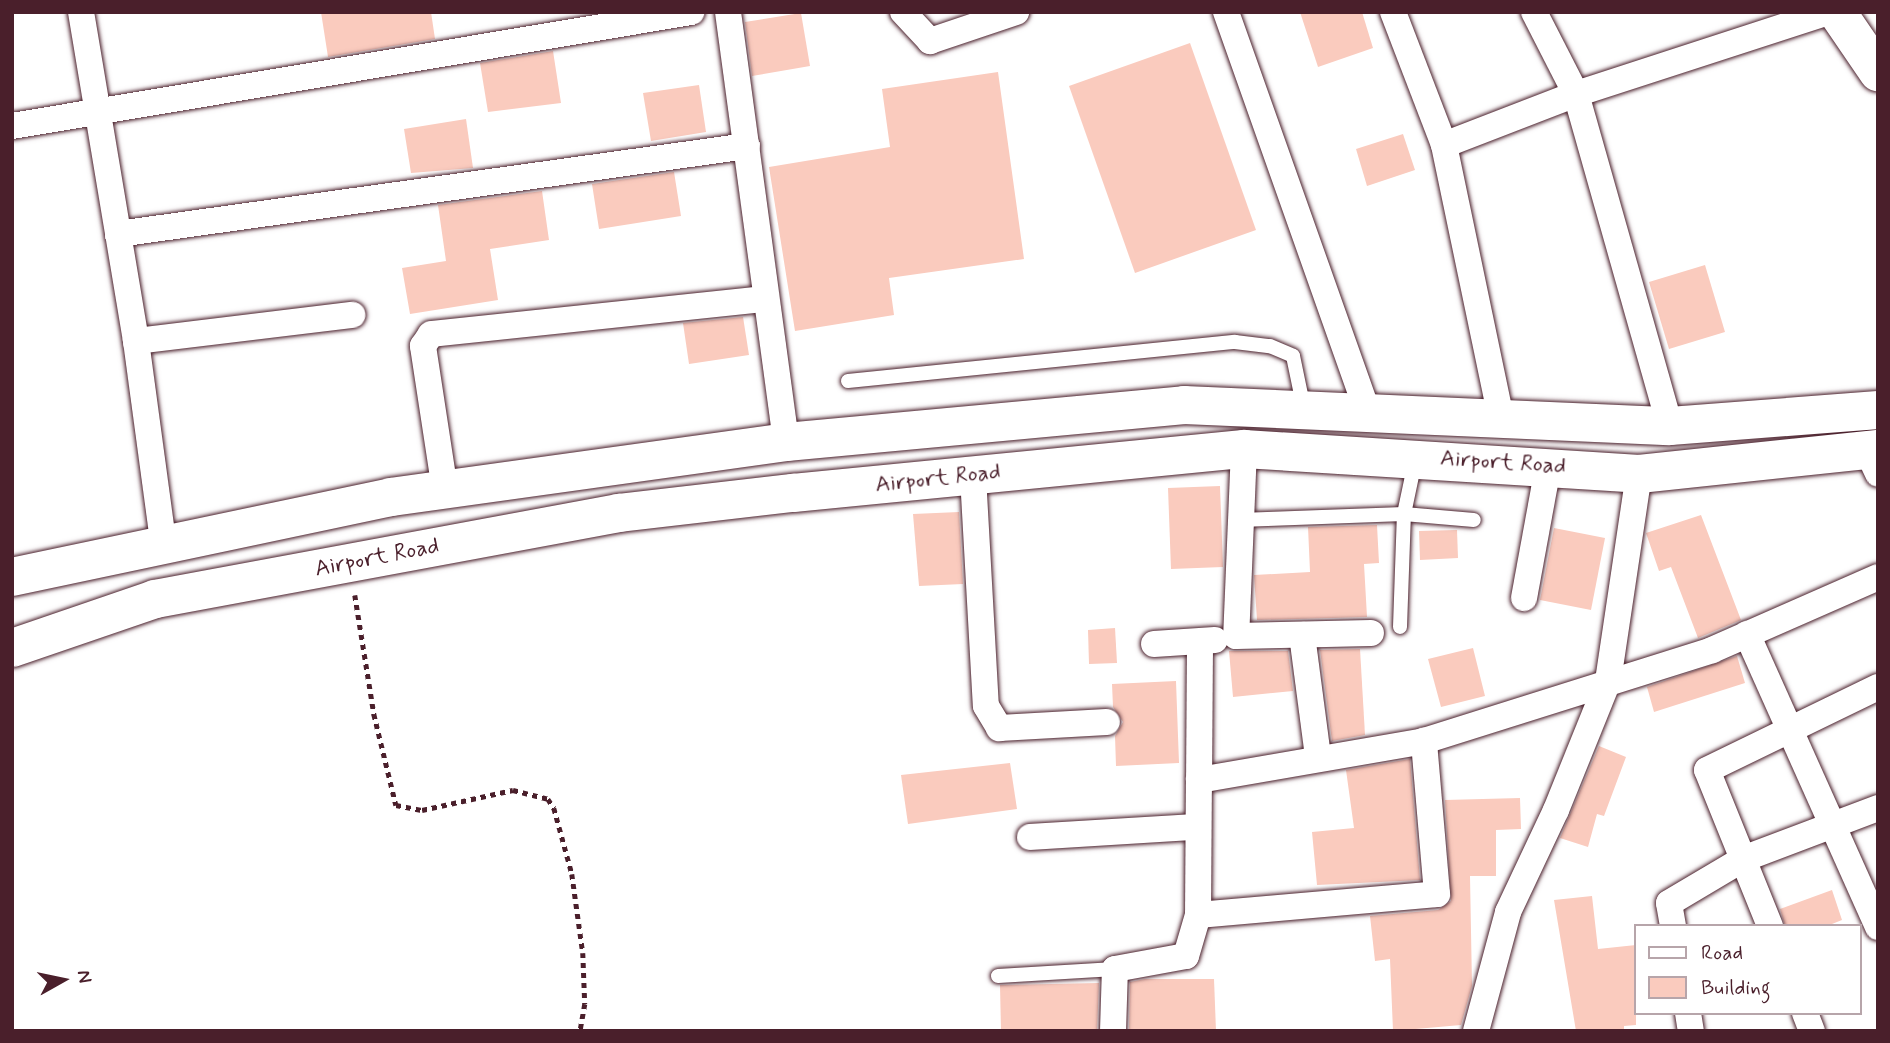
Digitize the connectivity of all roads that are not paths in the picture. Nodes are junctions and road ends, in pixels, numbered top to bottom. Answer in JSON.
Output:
{"nodes":[{"id":1,"x":81,"y":12,"type":"edge"},
{"id":2,"x":691,"y":12,"type":"edge"},
{"id":3,"x":728,"y":12,"type":"edge"},
{"id":4,"x":903,"y":12,"type":"edge"},
{"id":5,"x":1016,"y":12,"type":"edge"},
{"id":6,"x":1226,"y":12,"type":"edge"},
{"id":7,"x":1393,"y":12,"type":"edge"},
{"id":8,"x":1534,"y":12,"type":"edge"},
{"id":9,"x":1828,"y":12,"type":"edge"},
{"id":10,"x":1837,"y":12,"type":"edge"},
{"id":11,"x":1878,"y":72,"type":"edge"},
{"id":12,"x":1576,"y":94,"type":"junction"},
{"id":13,"x":95,"y":112,"type":"junction"},
{"id":14,"x":12,"y":127,"type":"edge"},
{"id":15,"x":1444,"y":145,"type":"junction"},
{"id":16,"x":747,"y":146,"type":"junction"},
{"id":17,"x":118,"y":234,"type":"junction"},
{"id":18,"x":764,"y":299,"type":"junction"},
{"id":19,"x":352,"y":315,"type":"dead end"},
{"id":20,"x":136,"y":341,"type":"junction"},
{"id":21,"x":848,"y":381,"type":"dead end"},
{"id":22,"x":1878,"y":410,"type":"edge"},
{"id":23,"x":1305,"y":411,"type":"junction"},
{"id":24,"x":1368,"y":413,"type":"junction"},
{"id":25,"x":1501,"y":419,"type":"junction"},
{"id":26,"x":1670,"y":426,"type":"junction"},
{"id":27,"x":786,"y":442,"type":"junction"},
{"id":28,"x":1244,"y":449,"type":"junction"},
{"id":29,"x":1416,"y":457,"type":"junction"},
{"id":30,"x":1874,"y":458,"type":"edge"},
{"id":31,"x":1548,"y":467,"type":"junction"},
{"id":32,"x":1639,"y":474,"type":"junction"},
{"id":33,"x":973,"y":476,"type":"junction"},
{"id":34,"x":444,"y":490,"type":"junction"},
{"id":35,"x":793,"y":493,"type":"junction"},
{"id":36,"x":1404,"y":513,"type":"junction"},
{"id":37,"x":1240,"y":520,"type":"junction"},
{"id":38,"x":1474,"y":520,"type":"dead end"},
{"id":39,"x":164,"y":548,"type":"junction"},
{"id":40,"x":12,"y":577,"type":"edge"},
{"id":41,"x":1878,"y":577,"type":"edge"},
{"id":42,"x":1524,"y":598,"type":"dead end"},
{"id":43,"x":1400,"y":628,"type":"dead end"},
{"id":44,"x":1371,"y":633,"type":"dead end"},
{"id":45,"x":1748,"y":634,"type":"junction"},
{"id":46,"x":1303,"y":635,"type":"junction"},
{"id":47,"x":1236,"y":636,"type":"junction"},
{"id":48,"x":1200,"y":643,"type":"junction"},
{"id":49,"x":1154,"y":644,"type":"dead end"},
{"id":50,"x":12,"y":648,"type":"edge"},
{"id":51,"x":1608,"y":681,"type":"junction"},
{"id":52,"x":1878,"y":687,"type":"edge"},
{"id":53,"x":1107,"y":722,"type":"dead end"},
{"id":54,"x":1790,"y":730,"type":"junction"},
{"id":55,"x":1424,"y":740,"type":"junction"},
{"id":56,"x":1318,"y":757,"type":"junction"},
{"id":57,"x":1199,"y":780,"type":"junction"},
{"id":58,"x":1878,"y":808,"type":"edge"},
{"id":59,"x":1832,"y":825,"type":"junction"},
{"id":60,"x":1195,"y":827,"type":"junction"},
{"id":61,"x":1030,"y":837,"type":"dead end"},
{"id":62,"x":1743,"y":859,"type":"junction"},
{"id":63,"x":1198,"y":915,"type":"junction"},
{"id":64,"x":1673,"y":924,"type":"edge"},
{"id":65,"x":1769,"y":924,"type":"edge"},
{"id":66,"x":1878,"y":927,"type":"edge"},
{"id":67,"x":1115,"y":969,"type":"junction"},
{"id":68,"x":998,"y":976,"type":"dead end"},
{"id":69,"x":1113,"y":1031,"type":"edge"},
{"id":70,"x":1476,"y":1031,"type":"edge"}],
"edges":[{"from":1,"to":13,"type":"street"},
{"from":2,"to":13,"type":"street"},
{"from":3,"to":16,"type":"street"},
{"from":4,"to":5,"type":"street"},
{"from":6,"to":24,"type":"street"},
{"from":7,"to":15,"type":"street"},
{"from":8,"to":12,"type":"street"},
{"from":9,"to":12,"type":"street"},
{"from":10,"to":11,"type":"main road"},
{"from":12,"to":15,"type":"street"},
{"from":12,"to":26,"type":"street"},
{"from":13,"to":14,"type":"street"},
{"from":13,"to":17,"type":"street"},
{"from":15,"to":25,"type":"street"},
{"from":16,"to":17,"type":"street"},
{"from":16,"to":18,"type":"street"},
{"from":17,"to":20,"type":"street"},
{"from":18,"to":27,"type":"street"},
{"from":18,"to":34,"type":"street"},
{"from":19,"to":20,"type":"street"},
{"from":20,"to":39,"type":"street"},
{"from":21,"to":23,"type":"lane"},
{"from":22,"to":26,"type":"main road","name":"Airport Road"},
{"from":23,"to":24,"type":"main road","name":"Airport Road"},
{"from":23,"to":27,"type":"main road","name":"Airport Road"},
{"from":24,"to":25,"type":"main road","name":"Airport Road"},
{"from":25,"to":26,"type":"main road","name":"Airport Road"},
{"from":27,"to":34,"type":"main road","name":"Airport Road"},
{"from":27,"to":35,"type":"main road"},
{"from":28,"to":29,"type":"main road","name":"Airport Road"},
{"from":28,"to":33,"type":"main road","name":"Airport Road"},
{"from":28,"to":37,"type":"street"},
{"from":29,"to":31,"type":"main road","name":"Airport Road"},
{"from":29,"to":36,"type":"lane"},
{"from":30,"to":32,"type":"main road","name":"Airport Road"},
{"from":31,"to":32,"type":"main road","name":"Airport Road"},
{"from":31,"to":42,"type":"street"},
{"from":32,"to":51,"type":"street"},
{"from":33,"to":35,"type":"main road","name":"Airport Road"},
{"from":33,"to":53,"type":"street"},
{"from":34,"to":39,"type":"main road","name":"Airport Road"},
{"from":35,"to":50,"type":"main road","name":"Airport Road"},
{"from":36,"to":37,"type":"lane"},
{"from":36,"to":38,"type":"lane"},
{"from":36,"to":43,"type":"lane"},
{"from":37,"to":47,"type":"street"},
{"from":39,"to":40,"type":"main road","name":"Airport Road"},
{"from":41,"to":45,"type":"street"},
{"from":44,"to":46,"type":"street"},
{"from":45,"to":51,"type":"street"},
{"from":45,"to":54,"type":"street"},
{"from":46,"to":47,"type":"street"},
{"from":46,"to":56,"type":"street"},
{"from":47,"to":48,"type":"street"},
{"from":48,"to":49,"type":"street"},
{"from":48,"to":57,"type":"street"},
{"from":51,"to":55,"type":"street"},
{"from":51,"to":70,"type":"street"},
{"from":52,"to":54,"type":"street"},
{"from":54,"to":59,"type":"street"},
{"from":54,"to":62,"type":"street"},
{"from":55,"to":56,"type":"street"},
{"from":55,"to":63,"type":"street"},
{"from":56,"to":57,"type":"street"},
{"from":57,"to":60,"type":"street"},
{"from":58,"to":59,"type":"street"},
{"from":59,"to":62,"type":"street"},
{"from":59,"to":66,"type":"street"},
{"from":60,"to":61,"type":"street"},
{"from":60,"to":63,"type":"street"},
{"from":62,"to":64,"type":"street"},
{"from":62,"to":65,"type":"street"},
{"from":63,"to":67,"type":"street"},
{"from":67,"to":68,"type":"lane"},
{"from":67,"to":69,"type":"street"}]}
